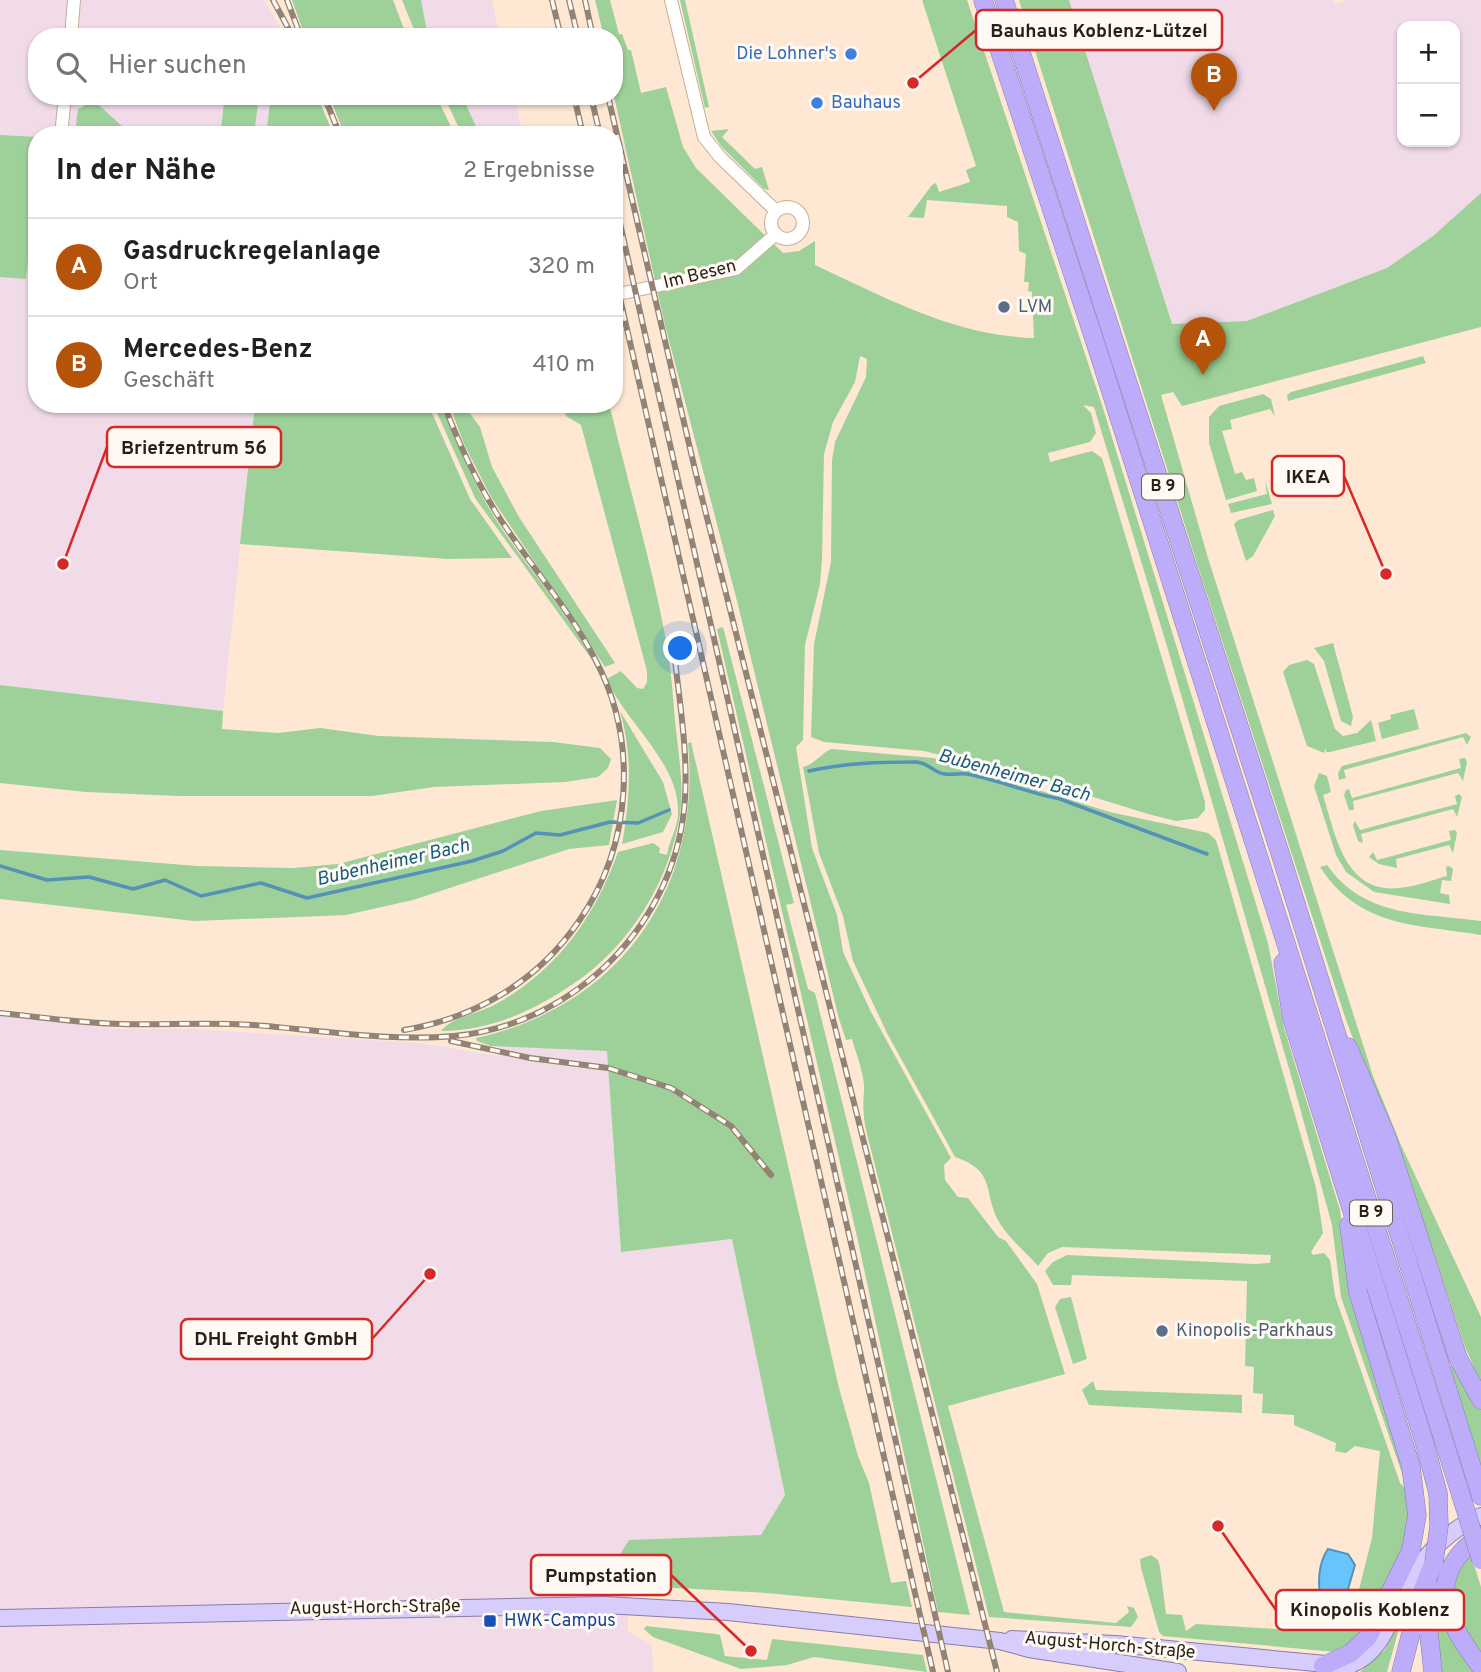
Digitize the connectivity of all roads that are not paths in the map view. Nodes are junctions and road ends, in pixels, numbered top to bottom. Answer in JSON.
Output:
{"nodes":[{"id":1,"x":74,"y":0,"type":"edge"},
{"id":2,"x":671,"y":0,"type":"edge"},
{"id":3,"x":983,"y":0,"type":"edge"},
{"id":4,"x":1004,"y":0,"type":"edge"},
{"id":5,"x":72,"y":28,"type":"edge"},
{"id":6,"x":64,"y":105,"type":"edge"},
{"id":7,"x":62,"y":126,"type":"edge"},
{"id":8,"x":776,"y":211,"type":"junction"},
{"id":9,"x":776,"y":234,"type":"junction"},
{"id":10,"x":623,"y":293,"type":"edge"},
{"id":11,"x":1282,"y":934,"type":"junction"},
{"id":12,"x":1317,"y":976,"type":"junction"},
{"id":13,"x":1349,"y":1202,"type":"junction"},
{"id":14,"x":1481,"y":1400,"type":"edge"},
{"id":15,"x":1480,"y":1491,"type":"edge"},
{"id":16,"x":1481,"y":1517,"type":"edge"},
{"id":17,"x":1481,"y":1535,"type":"edge"},
{"id":18,"x":1481,"y":1560,"type":"edge"},
{"id":19,"x":1434,"y":1562,"type":"junction"},
{"id":20,"x":0,"y":1618,"type":"edge"},
{"id":21,"x":1000,"y":1641,"type":"junction"},
{"id":22,"x":1144,"y":1647,"type":"junction"},
{"id":23,"x":1068,"y":1655,"type":"junction"},
{"id":24,"x":1323,"y":1666,"type":"junction"},
{"id":25,"x":1481,"y":1667,"type":"edge"},
{"id":26,"x":1135,"y":1669,"type":"edge"},
{"id":27,"x":1433,"y":1670,"type":"edge"},
{"id":28,"x":1095,"y":1672,"type":"edge"},
{"id":29,"x":1175,"y":1672,"type":"edge"},
{"id":30,"x":1401,"y":1672,"type":"edge"}],
"edges":[{"from":1,"to":5,"type":"street"},
{"from":2,"to":8,"type":"street"},
{"from":3,"to":11,"type":"highway","number":"B 9"},
{"from":4,"to":12,"type":"highway","number":"B 9"},
{"from":6,"to":7,"type":"street"},
{"from":8,"to":9,"type":"street"},
{"from":8,"to":9,"type":"street"},
{"from":9,"to":10,"type":"street","name":"Im Besen"},
{"from":11,"to":13,"type":"highway"},
{"from":11,"to":18,"type":"highway","number":"B 9","bridge":true},
{"from":12,"to":14,"type":"highway"},
{"from":12,"to":15,"type":"highway","number":"B 9"},
{"from":13,"to":19,"type":"highway","bridge":true},
{"from":13,"to":24,"type":"highway"},
{"from":16,"to":24,"type":"main road","name":"August-Horch-Straße"},
{"from":17,"to":25,"type":"highway"},
{"from":19,"to":27,"type":"highway"},
{"from":19,"to":30,"type":"highway"},
{"from":20,"to":21,"type":"main road","name":"August-Horch-Straße"},
{"from":21,"to":22,"type":"main road","name":"August-Horch-Straße"},
{"from":21,"to":23,"type":"main road","name":"August-Horch-Straße"},
{"from":22,"to":24,"type":"main road","name":"August-Horch-Straße"},
{"from":22,"to":26,"type":"main road"},
{"from":23,"to":26,"type":"main road","name":"August-Horch-Straße"},
{"from":23,"to":28,"type":"main road"},
{"from":26,"to":29,"type":"main road","name":"August-Horch-Straße"}]}
